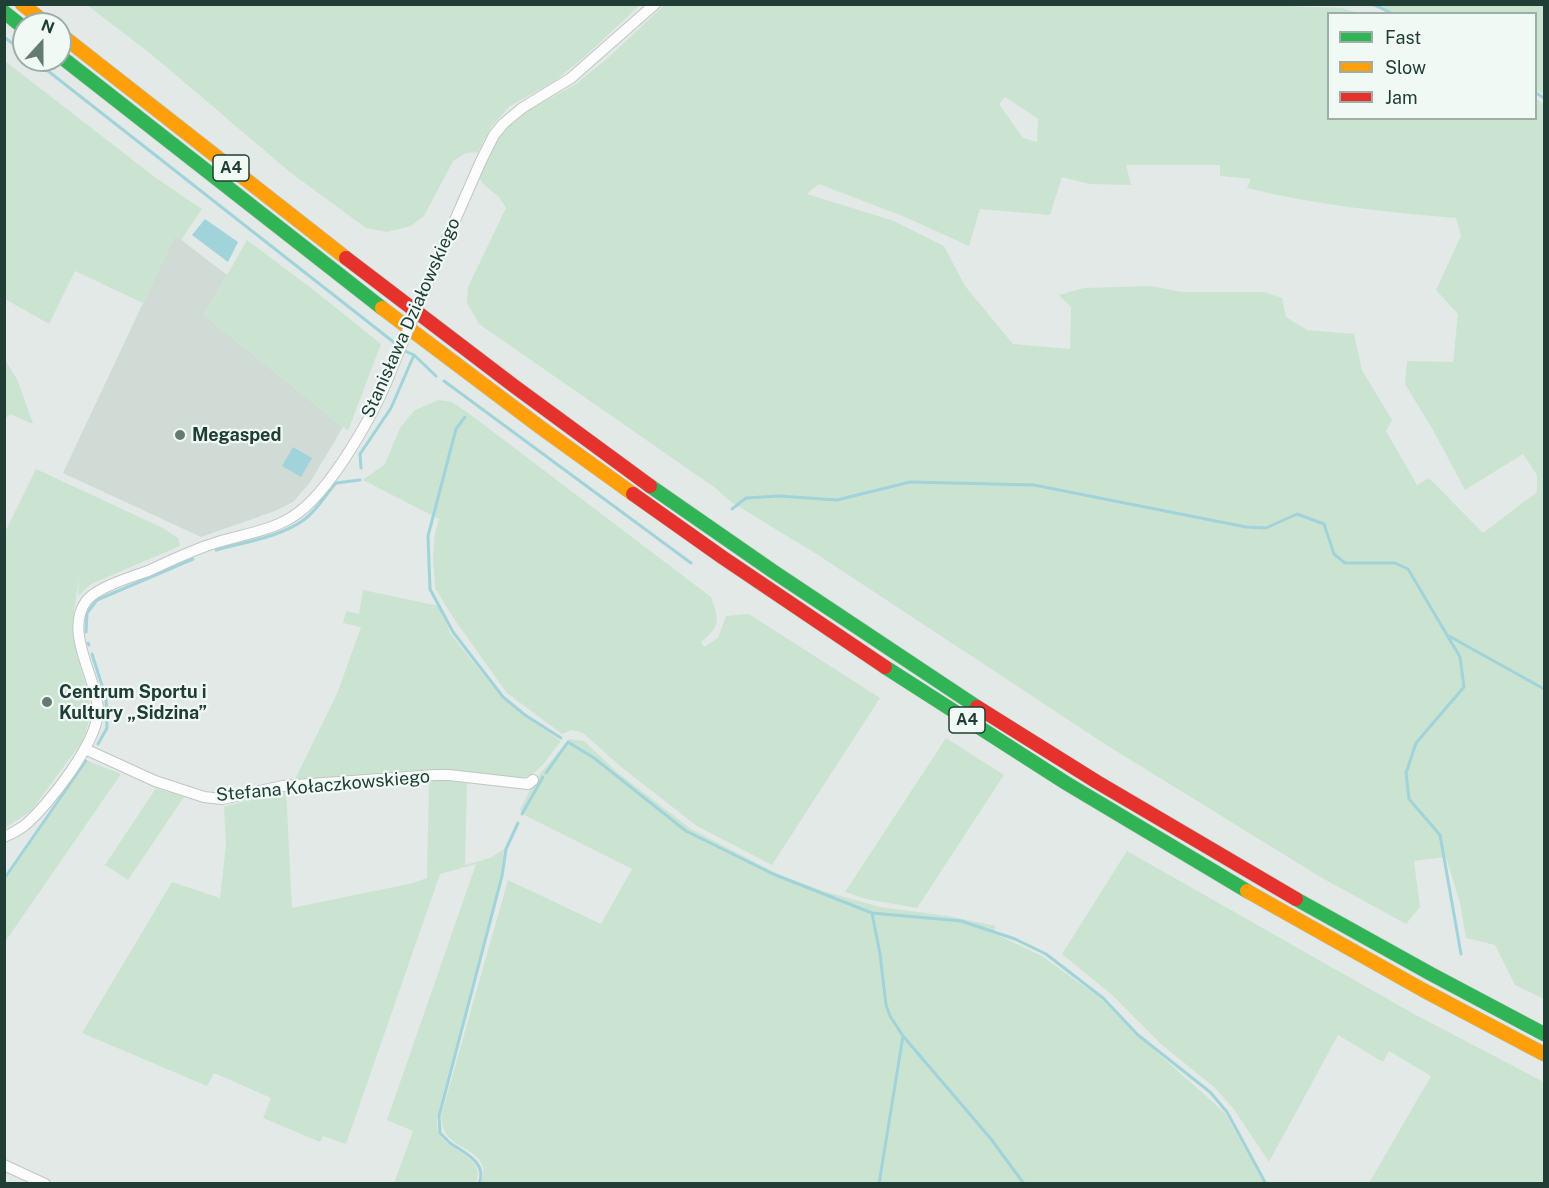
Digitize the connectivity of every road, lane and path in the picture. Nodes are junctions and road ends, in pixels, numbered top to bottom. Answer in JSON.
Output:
{"nodes":[{"id":1,"x":655,"y":4,"type":"edge"},
{"id":2,"x":72,"y":43,"type":"edge"},
{"id":3,"x":72,"y":65,"type":"edge"},
{"id":4,"x":85,"y":749,"type":"junction"},
{"id":5,"x":533,"y":780,"type":"dead end"},
{"id":6,"x":4,"y":837,"type":"edge"},
{"id":7,"x":1545,"y":1034,"type":"edge"},
{"id":8,"x":1545,"y":1054,"type":"edge"},
{"id":9,"x":4,"y":1165,"type":"edge"},
{"id":10,"x":45,"y":1184,"type":"edge"}],
"edges":[{"from":1,"to":4,"type":"street","name":"Stanisława Działowskiego","bridge":true},
{"from":2,"to":7,"type":"highway","number":"A4"},
{"from":3,"to":8,"type":"highway","number":"A4"},
{"from":4,"to":5,"type":"street","name":"Stefana Kołaczkowskiego"},
{"from":4,"to":6,"type":"street","name":"Stanisława Działowskiego"},
{"from":9,"to":10,"type":"street"}]}
